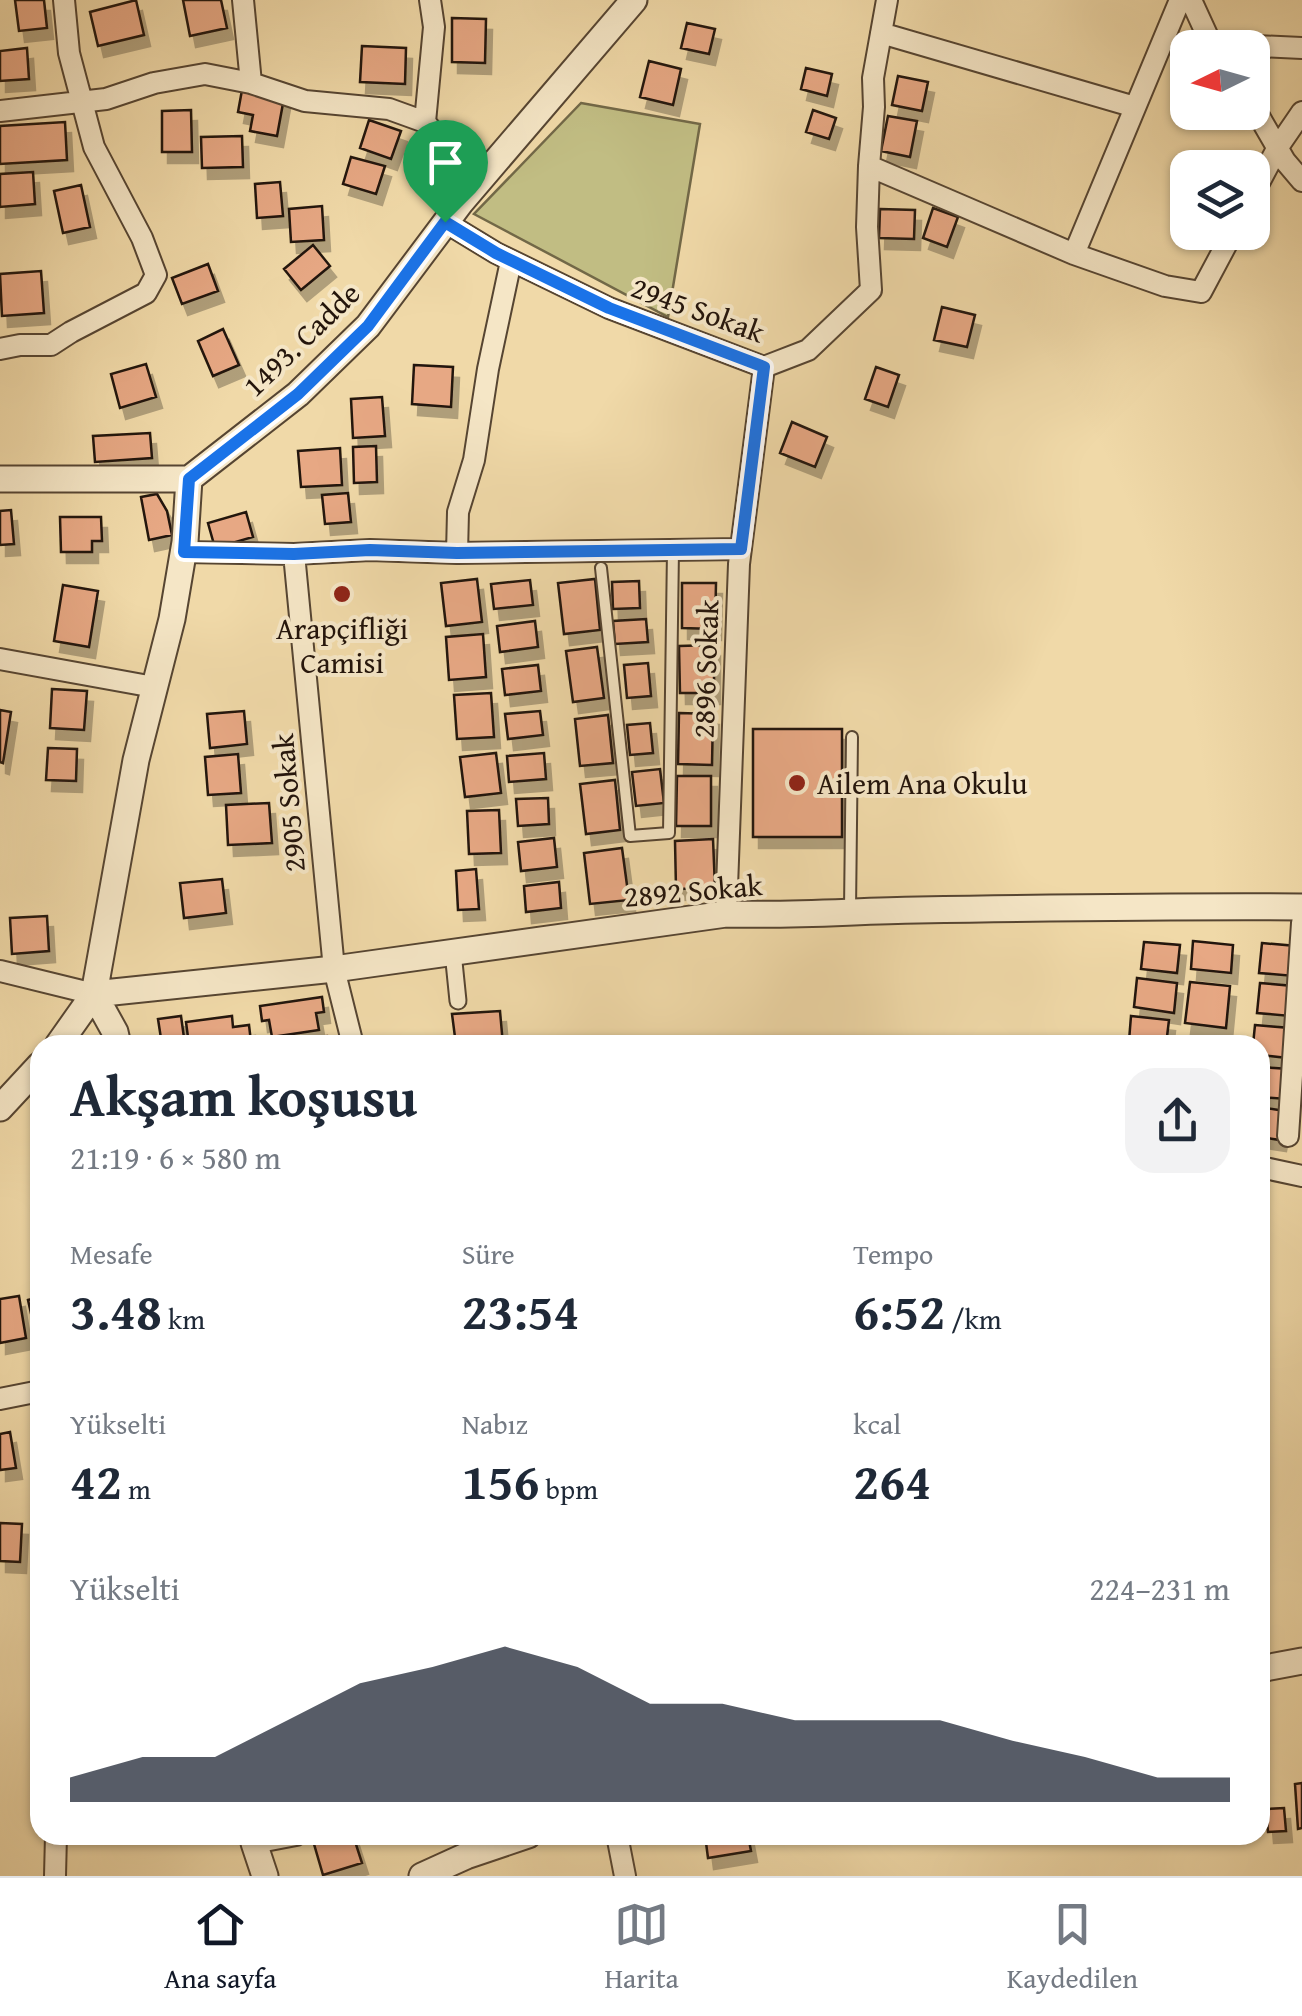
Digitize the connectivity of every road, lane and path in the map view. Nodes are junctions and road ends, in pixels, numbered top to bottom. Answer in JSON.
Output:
{"nodes":[{"id":1,"x":64,"y":0,"type":"edge"},
{"id":2,"x":243,"y":0,"type":"edge"},
{"id":3,"x":430,"y":0,"type":"edge"},
{"id":4,"x":634,"y":0,"type":"edge"},
{"id":5,"x":888,"y":0,"type":"edge"},
{"id":6,"x":1180,"y":0,"type":"edge"},
{"id":7,"x":1190,"y":0,"type":"edge"},
{"id":8,"x":1204,"y":30,"type":"edge"},
{"id":9,"x":880,"y":33,"type":"junction"},
{"id":10,"x":1270,"y":46,"type":"edge"},
{"id":11,"x":1302,"y":48,"type":"edge"},
{"id":12,"x":250,"y":82,"type":"junction"},
{"id":13,"x":82,"y":102,"type":"junction"},
{"id":14,"x":1135,"y":107,"type":"junction"},
{"id":15,"x":0,"y":111,"type":"edge"},
{"id":16,"x":1302,"y":112,"type":"edge"},
{"id":17,"x":425,"y":122,"type":"junction"},
{"id":18,"x":1267,"y":130,"type":"edge"},
{"id":19,"x":1278,"y":148,"type":"junction"},
{"id":20,"x":1270,"y":163,"type":"edge"},
{"id":21,"x":869,"y":166,"type":"junction"},
{"id":22,"x":1302,"y":182,"type":"edge"},
{"id":23,"x":464,"y":198,"type":"junction"},
{"id":24,"x":445,"y":222,"type":"junction"},
{"id":25,"x":1223,"y":250,"type":"edge"},
{"id":26,"x":1074,"y":254,"type":"junction"},
{"id":27,"x":511,"y":261,"type":"junction"},
{"id":28,"x":0,"y":349,"type":"edge"},
{"id":29,"x":764,"y":367,"type":"junction"},
{"id":30,"x":0,"y":479,"type":"edge"},
{"id":31,"x":189,"y":479,"type":"junction"},
{"id":32,"x":741,"y":549,"type":"junction"},
{"id":33,"x":672,"y":550,"type":"junction"},
{"id":34,"x":184,"y":552,"type":"junction"},
{"id":35,"x":457,"y":553,"type":"junction"},
{"id":36,"x":294,"y":554,"type":"junction"},
{"id":37,"x":600,"y":568,"type":"dead end"},
{"id":38,"x":0,"y":658,"type":"edge"},
{"id":39,"x":154,"y":687,"type":"junction"},
{"id":40,"x":852,"y":737,"type":"dead end"},
{"id":41,"x":1302,"y":907,"type":"edge"},
{"id":42,"x":850,"y":911,"type":"junction"},
{"id":43,"x":726,"y":914,"type":"junction"},
{"id":44,"x":1302,"y":924,"type":"edge"},
{"id":45,"x":453,"y":952,"type":"junction"},
{"id":46,"x":334,"y":968,"type":"junction"},
{"id":47,"x":0,"y":971,"type":"edge"},
{"id":48,"x":94,"y":994,"type":"junction"},
{"id":49,"x":458,"y":1001,"type":"dead end"},
{"id":50,"x":65,"y":1035,"type":"edge"},
{"id":51,"x":116,"y":1035,"type":"edge"},
{"id":52,"x":351,"y":1035,"type":"edge"},
{"id":53,"x":30,"y":1076,"type":"edge"},
{"id":54,"x":0,"y":1108,"type":"edge"},
{"id":55,"x":1288,"y":1136,"type":"dead end"},
{"id":56,"x":1270,"y":1169,"type":"edge"},
{"id":57,"x":1302,"y":1176,"type":"edge"},
{"id":58,"x":30,"y":1393,"type":"edge"},
{"id":59,"x":0,"y":1399,"type":"edge"},
{"id":60,"x":1302,"y":1661,"type":"edge"},
{"id":61,"x":1270,"y":1667,"type":"edge"},
{"id":62,"x":56,"y":1845,"type":"edge"},
{"id":63,"x":256,"y":1845,"type":"edge"},
{"id":64,"x":498,"y":1845,"type":"edge"},
{"id":65,"x":619,"y":1845,"type":"edge"},
{"id":66,"x":55,"y":1876,"type":"edge"},
{"id":67,"x":265,"y":1876,"type":"edge"},
{"id":68,"x":422,"y":1876,"type":"edge"},
{"id":69,"x":626,"y":1876,"type":"edge"}],
"edges":[{"from":1,"to":13,"type":"street"},
{"from":2,"to":12,"type":"street"},
{"from":3,"to":17,"type":"street"},
{"from":4,"to":23,"type":"street","name":"1493. Cadde"},
{"from":5,"to":9,"type":"street","name":"2945 Sokak"},
{"from":6,"to":14,"type":"street"},
{"from":7,"to":8,"type":"street"},
{"from":9,"to":14,"type":"street"},
{"from":9,"to":21,"type":"street","name":"2945 Sokak"},
{"from":10,"to":11,"type":"street"},
{"from":12,"to":13,"type":"street"},
{"from":12,"to":17,"type":"street"},
{"from":13,"to":15,"type":"street"},
{"from":13,"to":28,"type":"street"},
{"from":14,"to":26,"type":"street"},
{"from":16,"to":19,"type":"street"},
{"from":17,"to":23,"type":"street"},
{"from":18,"to":19,"type":"street"},
{"from":19,"to":20,"type":"street"},
{"from":19,"to":22,"type":"street"},
{"from":21,"to":26,"type":"street"},
{"from":21,"to":29,"type":"street","name":"2945 Sokak"},
{"from":23,"to":24,"type":"street","name":"1493. Cadde"},
{"from":24,"to":27,"type":"street","name":"2945 Sokak"},
{"from":24,"to":31,"type":"street","name":"1493. Cadde"},
{"from":25,"to":26,"type":"street"},
{"from":27,"to":29,"type":"street","name":"2945 Sokak"},
{"from":27,"to":35,"type":"street"},
{"from":29,"to":32,"type":"street","name":"2896 Sokak"},
{"from":30,"to":31,"type":"street"},
{"from":31,"to":34,"type":"street"},
{"from":32,"to":33,"type":"street"},
{"from":32,"to":43,"type":"street","name":"2896 Sokak"},
{"from":33,"to":35,"type":"street"},
{"from":33,"to":37,"type":"lane"},
{"from":34,"to":36,"type":"street"},
{"from":34,"to":39,"type":"street"},
{"from":35,"to":36,"type":"street"},
{"from":36,"to":46,"type":"street","name":"2905 Sokak"},
{"from":38,"to":39,"type":"street"},
{"from":39,"to":48,"type":"street"},
{"from":40,"to":42,"type":"lane"},
{"from":41,"to":42,"type":"street","name":"2892 Sokak"},
{"from":42,"to":43,"type":"street","name":"2892 Sokak"},
{"from":43,"to":45,"type":"street","name":"2892 Sokak"},
{"from":44,"to":55,"type":"street"},
{"from":45,"to":46,"type":"street","name":"2892 Sokak"},
{"from":45,"to":49,"type":"street"},
{"from":46,"to":48,"type":"street","name":"2892 Sokak"},
{"from":46,"to":52,"type":"street","name":"2905 Sokak"},
{"from":47,"to":48,"type":"street"},
{"from":48,"to":50,"type":"street"},
{"from":48,"to":51,"type":"street"},
{"from":53,"to":54,"type":"street"},
{"from":56,"to":57,"type":"street"},
{"from":58,"to":59,"type":"street"},
{"from":60,"to":61,"type":"street"},
{"from":62,"to":66,"type":"street"},
{"from":63,"to":67,"type":"street"},
{"from":64,"to":68,"type":"street"},
{"from":65,"to":69,"type":"street"}]}
